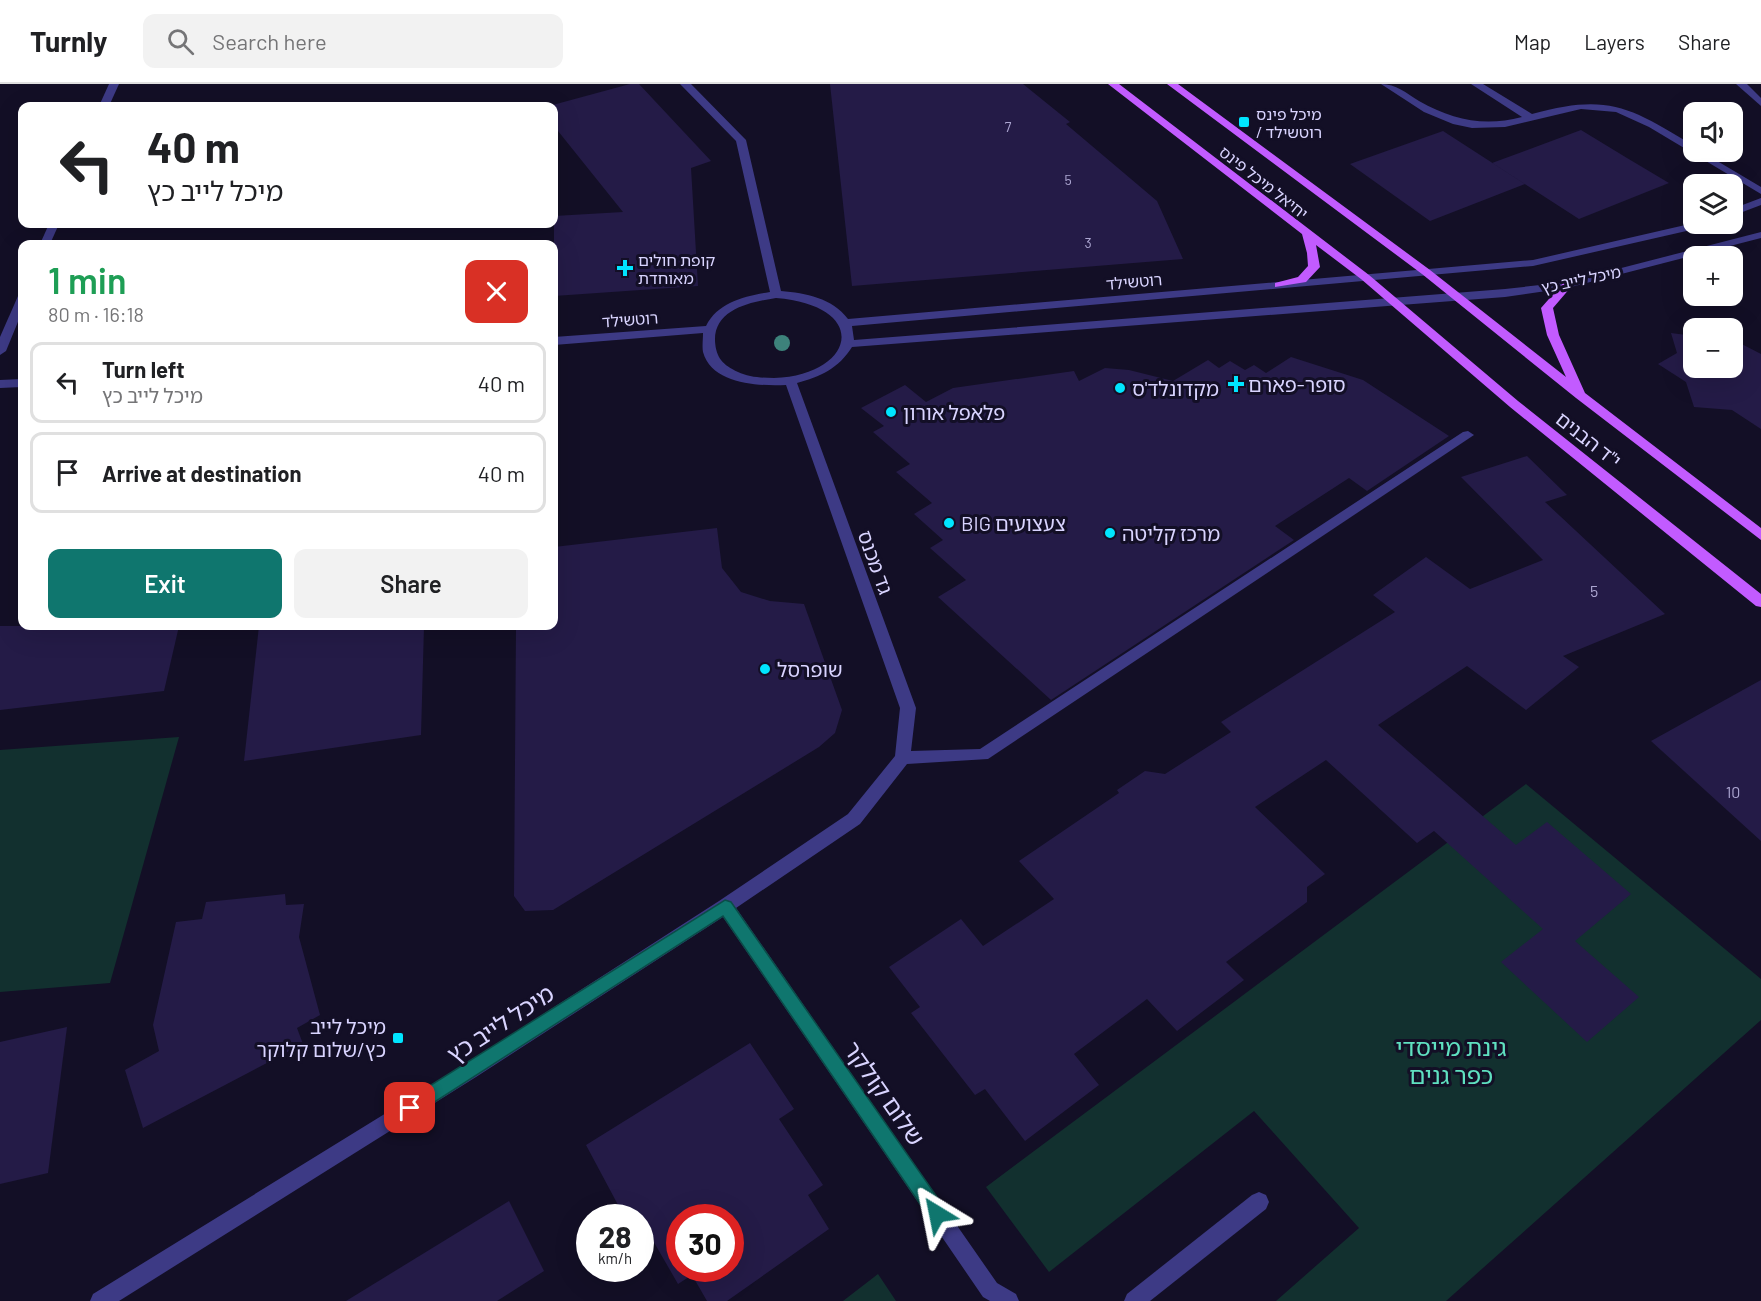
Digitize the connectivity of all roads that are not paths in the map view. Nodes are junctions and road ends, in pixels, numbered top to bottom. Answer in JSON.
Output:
{"nodes":[{"id":1,"x":114,"y":84,"type":"edge"},
{"id":2,"x":686,"y":84,"type":"edge"},
{"id":3,"x":1113,"y":84,"type":"edge"},
{"id":4,"x":1172,"y":84,"type":"edge"},
{"id":5,"x":1386,"y":84,"type":"edge"},
{"id":6,"x":1476,"y":84,"type":"edge"},
{"id":7,"x":1741,"y":84,"type":"edge"},
{"id":8,"x":106,"y":102,"type":"edge"},
{"id":9,"x":1761,"y":103,"type":"edge"},
{"id":10,"x":1530,"y":117,"type":"junction"},
{"id":11,"x":1683,"y":144,"type":"edge"},
{"id":12,"x":1712,"y":162,"type":"edge"},
{"id":13,"x":1761,"y":191,"type":"edge"},
{"id":14,"x":1761,"y":201,"type":"edge"},
{"id":15,"x":1743,"y":208,"type":"edge"},
{"id":16,"x":1683,"y":229,"type":"edge"},
{"id":17,"x":1306,"y":234,"type":"junction"},
{"id":18,"x":1761,"y":235,"type":"edge"},
{"id":19,"x":1426,"y":272,"type":"junction"},
{"id":20,"x":1365,"y":277,"type":"junction"},
{"id":21,"x":1280,"y":285,"type":"junction"},
{"id":22,"x":1567,"y":285,"type":"junction"},
{"id":23,"x":776,"y":294,"type":"junction"},
{"id":24,"x":1457,"y":297,"type":"junction"},
{"id":25,"x":1396,"y":303,"type":"junction"},
{"id":26,"x":18,"y":308,"type":"edge"},
{"id":27,"x":845,"y":323,"type":"junction"},
{"id":28,"x":709,"y":329,"type":"junction"},
{"id":29,"x":558,"y":341,"type":"edge"},
{"id":30,"x":847,"y":344,"type":"junction"},
{"id":31,"x":0,"y":351,"type":"edge"},
{"id":32,"x":791,"y":382,"type":"junction"},
{"id":33,"x":18,"y":383,"type":"edge"},
{"id":34,"x":0,"y":384,"type":"edge"},
{"id":35,"x":1580,"y":395,"type":"junction"},
{"id":36,"x":1468,"y":435,"type":"dead end"},
{"id":37,"x":1761,"y":535,"type":"edge"},
{"id":38,"x":1761,"y":602,"type":"edge"},
{"id":39,"x":903,"y":758,"type":"junction"},
{"id":40,"x":725,"y":906,"type":"junction"},
{"id":41,"x":1258,"y":1202,"type":"dead end"},
{"id":42,"x":100,"y":1301,"type":"edge"},
{"id":43,"x":1009,"y":1301,"type":"edge"},
{"id":44,"x":1134,"y":1301,"type":"edge"}],
"edges":[{"from":1,"to":8,"type":"street"},
{"from":2,"to":23,"type":"street"},
{"from":3,"to":17,"type":"main road","name":"יחיאל מיכל פינס"},
{"from":4,"to":19,"type":"main road","name":"יחיאל מיכל פינס"},
{"from":5,"to":10,"type":"street"},
{"from":6,"to":10,"type":"street"},
{"from":7,"to":9,"type":"street"},
{"from":10,"to":11,"type":"street"},
{"from":12,"to":13,"type":"street"},
{"from":14,"to":15,"type":"street"},
{"from":16,"to":19,"type":"street","name":"מיכל לייב כץ"},
{"from":17,"to":20,"type":"main road","name":"יחיאל מיכל פינס"},
{"from":17,"to":21,"type":"main road"},
{"from":18,"to":22,"type":"street","name":"מיכל לייב כץ"},
{"from":19,"to":20,"type":"street","name":"רוטשילד"},
{"from":19,"to":24,"type":"main road","name":"יחיאל מיכל פינס"},
{"from":20,"to":21,"type":"street","name":"רוטשילד"},
{"from":20,"to":25,"type":"main road","name":"יחיאל מיכל פינס"},
{"from":21,"to":27,"type":"street","name":"רוטשילד"},
{"from":22,"to":24,"type":"street","name":"מיכל לייב כץ"},
{"from":22,"to":35,"type":"main road"},
{"from":23,"to":27,"type":"street"},
{"from":23,"to":28,"type":"street"},
{"from":24,"to":25,"type":"street","name":"מיכל לייב כץ"},
{"from":24,"to":35,"type":"main road","name":"י''ד הבנים"},
{"from":25,"to":30,"type":"street"},
{"from":25,"to":38,"type":"main road","name":"י''ד הבנים"},
{"from":26,"to":31,"type":"street"},
{"from":27,"to":30,"type":"street"},
{"from":28,"to":29,"type":"street","name":"רוטשילד"},
{"from":28,"to":32,"type":"street"},
{"from":30,"to":32,"type":"street"},
{"from":32,"to":39,"type":"street","name":"גד מכנס"},
{"from":33,"to":34,"type":"street"},
{"from":35,"to":37,"type":"main road","name":"י''ד הבנים"},
{"from":36,"to":39,"type":"street"},
{"from":39,"to":40,"type":"street","name":"מיכל לייב כץ"},
{"from":40,"to":42,"type":"street","name":"מיכל לייב כץ"},
{"from":40,"to":43,"type":"street","name":"שלום קולקר"},
{"from":41,"to":44,"type":"street"}]}
